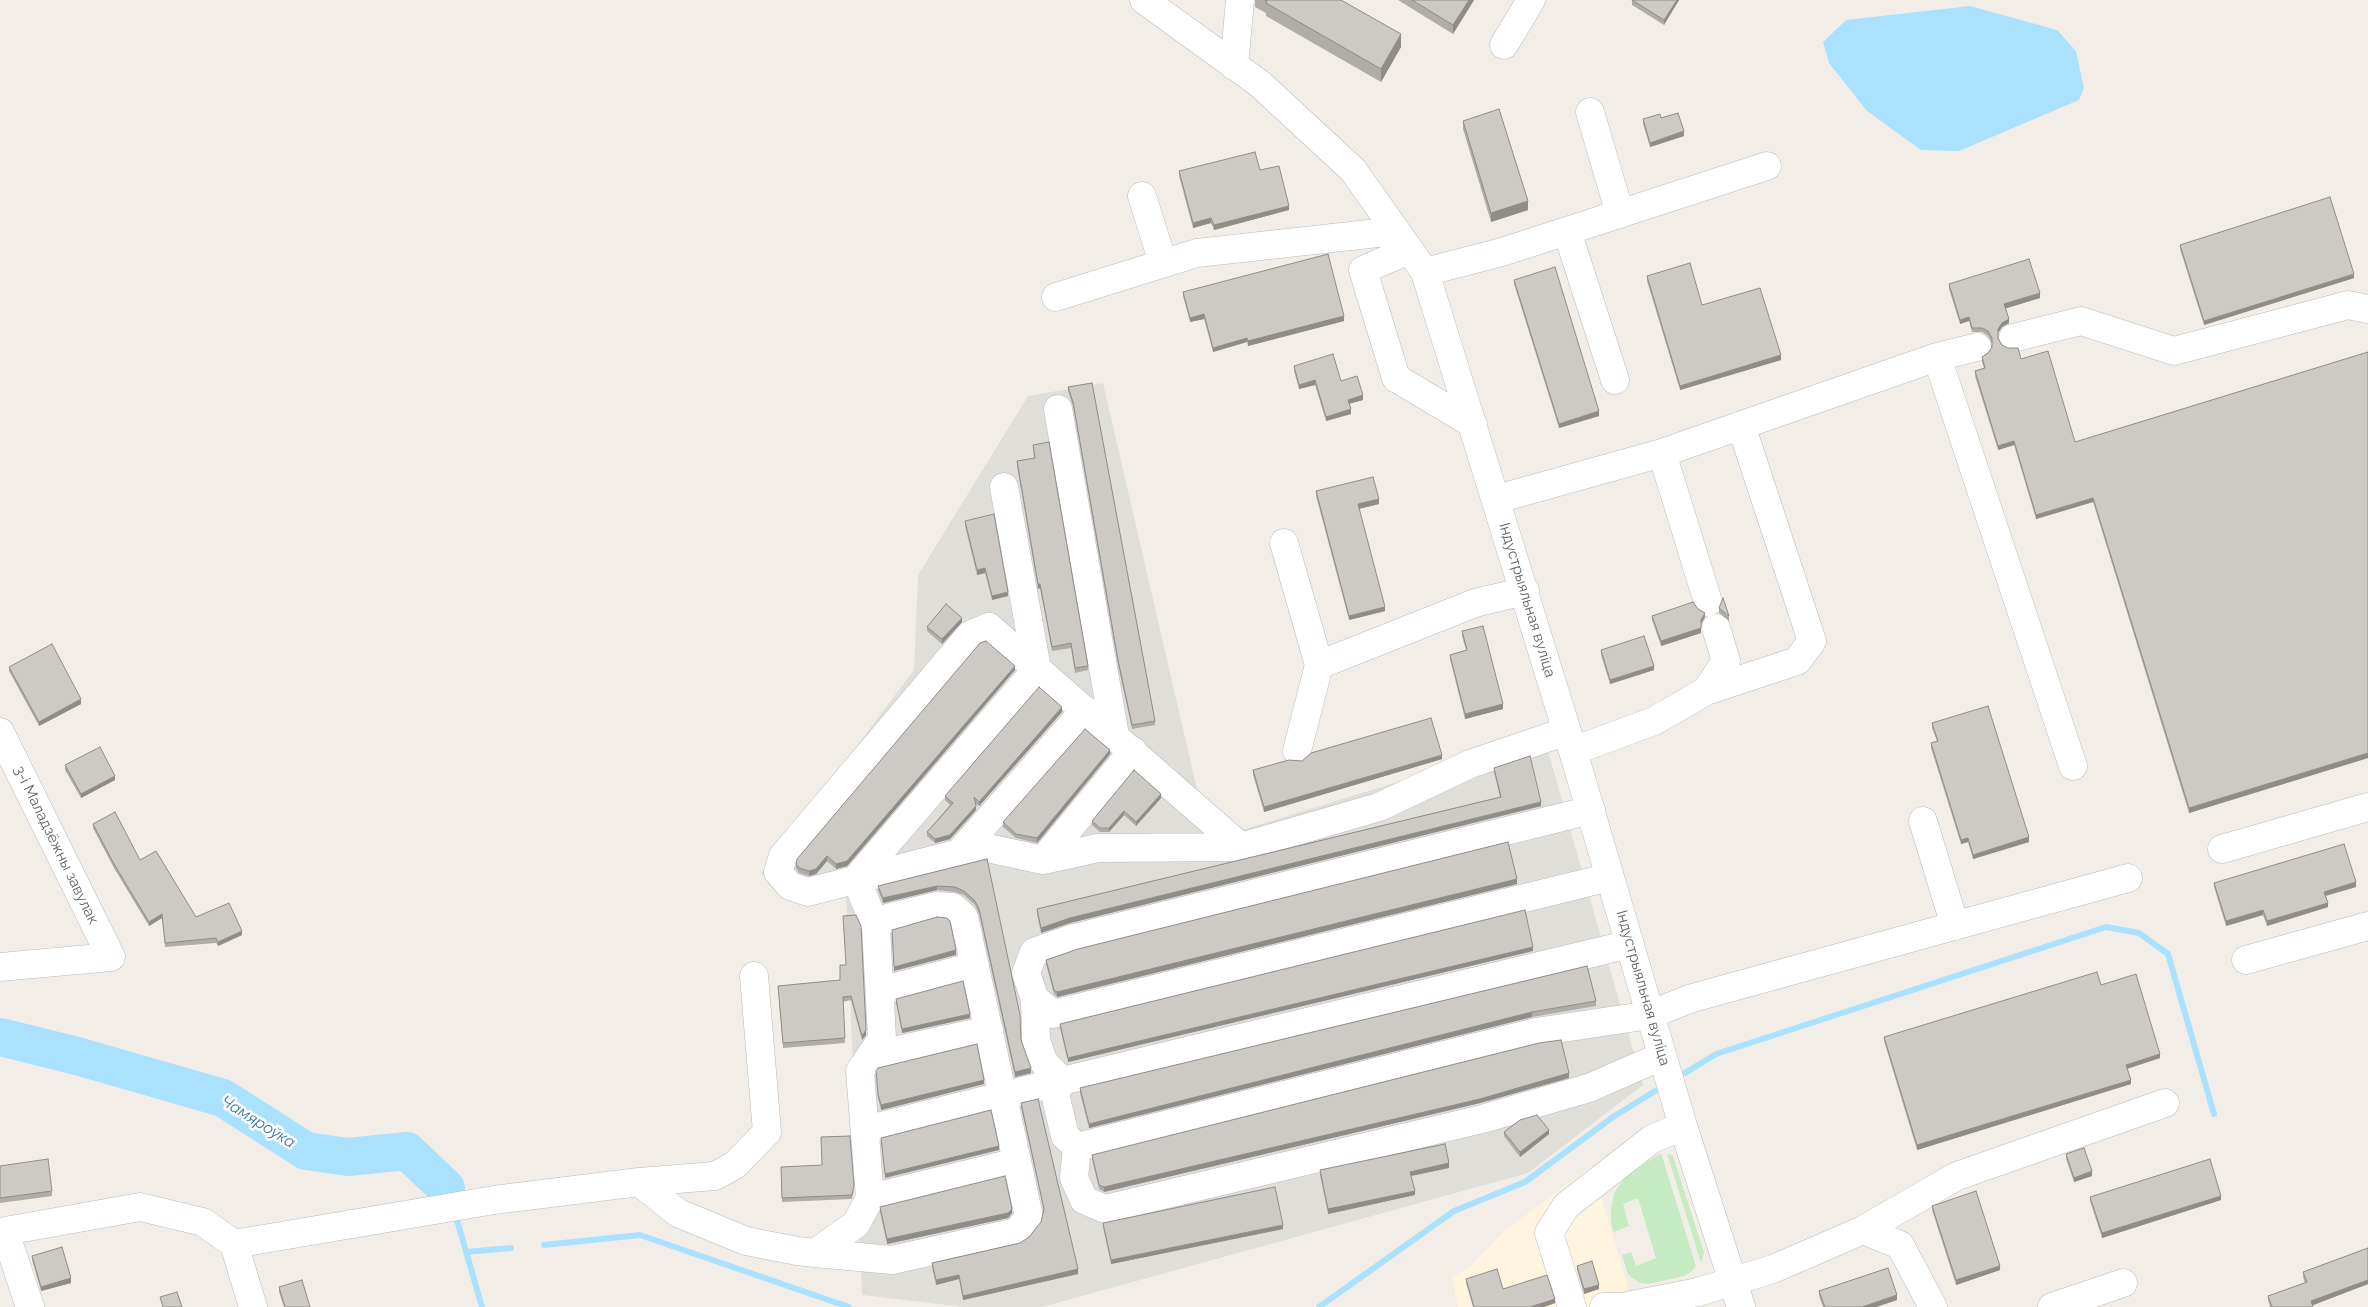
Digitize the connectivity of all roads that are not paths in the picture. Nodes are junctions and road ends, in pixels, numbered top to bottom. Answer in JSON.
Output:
{"nodes":[{"id":1,"x":1144,"y":0,"type":"edge"},
{"id":2,"x":1240,"y":0,"type":"edge"},
{"id":3,"x":1531,"y":0,"type":"edge"},
{"id":4,"x":1504,"y":45,"type":"dead end"},
{"id":5,"x":1234,"y":66,"type":"junction"},
{"id":6,"x":1590,"y":112,"type":"dead end"},
{"id":7,"x":1767,"y":166,"type":"dead end"},
{"id":8,"x":1142,"y":196,"type":"dead end"},
{"id":9,"x":1620,"y":214,"type":"junction"},
{"id":10,"x":1567,"y":231,"type":"junction"},
{"id":11,"x":1402,"y":240,"type":"junction"},
{"id":12,"x":1164,"y":263,"type":"junction"},
{"id":13,"x":1425,"y":272,"type":"junction"},
{"id":14,"x":1056,"y":297,"type":"dead end"},
{"id":15,"x":2368,"y":309,"type":"edge"},
{"id":16,"x":2013,"y":338,"type":"dead end"},
{"id":17,"x":1977,"y":348,"type":"dead end"},
{"id":18,"x":1937,"y":357,"type":"junction"},
{"id":19,"x":1615,"y":380,"type":"dead end"},
{"id":20,"x":1058,"y":409,"type":"dead end"},
{"id":21,"x":1473,"y":424,"type":"junction"},
{"id":22,"x":1741,"y":425,"type":"junction"},
{"id":23,"x":1662,"y":453,"type":"junction"},
{"id":24,"x":1004,"y":487,"type":"dead end"},
{"id":25,"x":1497,"y":499,"type":"junction"},
{"id":26,"x":1284,"y":543,"type":"dead end"},
{"id":27,"x":1525,"y":591,"type":"junction"},
{"id":28,"x":1708,"y":602,"type":"dead end"},
{"id":29,"x":1716,"y":628,"type":"dead end"},
{"id":30,"x":1319,"y":665,"type":"junction"},
{"id":31,"x":1037,"y":669,"type":"junction"},
{"id":32,"x":1706,"y":691,"type":"junction"},
{"id":33,"x":1085,"y":710,"type":"junction"},
{"id":34,"x":0,"y":732,"type":"edge"},
{"id":35,"x":1570,"y":741,"type":"junction"},
{"id":36,"x":1124,"y":744,"type":"junction"},
{"id":37,"x":1297,"y":750,"type":"dead end"},
{"id":38,"x":2073,"y":766,"type":"dead end"},
{"id":39,"x":2368,"y":807,"type":"edge"},
{"id":40,"x":1590,"y":810,"type":"junction"},
{"id":41,"x":1923,"y":820,"type":"dead end"},
{"id":42,"x":1241,"y":847,"type":"junction"},
{"id":43,"x":2222,"y":849,"type":"dead end"},
{"id":44,"x":959,"y":853,"type":"junction"},
{"id":45,"x":1043,"y":860,"type":"junction"},
{"id":46,"x":1610,"y":878,"type":"junction"},
{"id":47,"x":2128,"y":878,"type":"dead end"},
{"id":48,"x":856,"y":879,"type":"junction"},
{"id":49,"x":1955,"y":926,"type":"junction"},
{"id":50,"x":2368,"y":926,"type":"edge"},
{"id":51,"x":876,"y":928,"type":"junction"},
{"id":52,"x":1630,"y":944,"type":"junction"},
{"id":53,"x":2246,"y":960,"type":"dead end"},
{"id":54,"x":975,"y":966,"type":"junction"},
{"id":55,"x":0,"y":967,"type":"edge"},
{"id":56,"x":754,"y":976,"type":"dead end"},
{"id":57,"x":880,"y":991,"type":"junction"},
{"id":58,"x":1035,"y":999,"type":"junction"},
{"id":59,"x":1650,"y":1015,"type":"junction"},
{"id":60,"x":988,"y":1030,"type":"junction"},
{"id":61,"x":871,"y":1056,"type":"junction"},
{"id":62,"x":1662,"y":1056,"type":"junction"},
{"id":63,"x":1062,"y":1081,"type":"junction"},
{"id":64,"x":1003,"y":1096,"type":"junction"},
{"id":65,"x":2164,"y":1103,"type":"dead end"},
{"id":66,"x":1683,"y":1126,"type":"junction"},
{"id":67,"x":865,"y":1130,"type":"junction"},
{"id":68,"x":1077,"y":1147,"type":"junction"},
{"id":69,"x":1017,"y":1162,"type":"junction"},
{"id":70,"x":639,"y":1182,"type":"junction"},
{"id":71,"x":870,"y":1198,"type":"junction"},
{"id":72,"x":1863,"y":1230,"type":"junction"},
{"id":73,"x":2,"y":1232,"type":"edge"},
{"id":74,"x":234,"y":1244,"type":"junction"},
{"id":75,"x":814,"y":1252,"type":"junction"},
{"id":76,"x":1732,"y":1280,"type":"junction"},
{"id":77,"x":2123,"y":1282,"type":"dead end"},
{"id":78,"x":30,"y":1307,"type":"edge"},
{"id":79,"x":253,"y":1307,"type":"edge"},
{"id":80,"x":1572,"y":1307,"type":"edge"},
{"id":81,"x":1604,"y":1307,"type":"edge"},
{"id":82,"x":1740,"y":1307,"type":"edge"},
{"id":83,"x":1934,"y":1307,"type":"edge"},
{"id":84,"x":2052,"y":1307,"type":"edge"}],
"edges":[{"from":1,"to":5,"type":"street","name":"Індустрыяльная вуліца"},
{"from":2,"to":5,"type":"street"},
{"from":3,"to":4,"type":"street"},
{"from":5,"to":11,"type":"street","name":"Індустрыяльная вуліца"},
{"from":6,"to":9,"type":"street"},
{"from":7,"to":9,"type":"street"},
{"from":8,"to":12,"type":"street"},
{"from":9,"to":10,"type":"street"},
{"from":10,"to":13,"type":"street"},
{"from":10,"to":19,"type":"street"},
{"from":11,"to":12,"type":"street"},
{"from":11,"to":13,"type":"street","name":"Індустрыяльная вуліца"},
{"from":11,"to":21,"type":"street"},
{"from":12,"to":14,"type":"street"},
{"from":13,"to":21,"type":"street","name":"Індустрыяльная вуліца"},
{"from":15,"to":16,"type":"street"},
{"from":17,"to":18,"type":"street"},
{"from":18,"to":22,"type":"street"},
{"from":18,"to":38,"type":"street"},
{"from":20,"to":36,"type":"street"},
{"from":21,"to":25,"type":"street","name":"Індустрыяльная вуліца"},
{"from":22,"to":23,"type":"street"},
{"from":22,"to":32,"type":"street"},
{"from":23,"to":25,"type":"street"},
{"from":23,"to":28,"type":"street"},
{"from":24,"to":31,"type":"street"},
{"from":25,"to":27,"type":"street","name":"Індустрыяльная вуліца"},
{"from":26,"to":30,"type":"street"},
{"from":27,"to":30,"type":"street"},
{"from":27,"to":35,"type":"street","name":"Індустрыяльная вуліца"},
{"from":29,"to":32,"type":"street"},
{"from":30,"to":37,"type":"street"},
{"from":31,"to":33,"type":"street"},
{"from":31,"to":48,"type":"street"},
{"from":31,"to":48,"type":"street"},
{"from":32,"to":35,"type":"street"},
{"from":33,"to":36,"type":"street"},
{"from":33,"to":44,"type":"street"},
{"from":34,"to":55,"type":"street","name":"3-і Маладзёжны завулак"},
{"from":35,"to":40,"type":"street","name":"Індустрыяльная вуліца"},
{"from":35,"to":42,"type":"street"},
{"from":36,"to":42,"type":"street"},
{"from":36,"to":45,"type":"street"},
{"from":39,"to":43,"type":"street"},
{"from":40,"to":46,"type":"street","name":"Індустрыяльная вуліца"},
{"from":40,"to":58,"type":"street"},
{"from":41,"to":49,"type":"street"},
{"from":42,"to":45,"type":"street"},
{"from":44,"to":45,"type":"street"},
{"from":44,"to":48,"type":"street"},
{"from":46,"to":52,"type":"street","name":"Індустрыяльная вуліца"},
{"from":46,"to":58,"type":"street"},
{"from":47,"to":49,"type":"street"},
{"from":48,"to":51,"type":"street"},
{"from":49,"to":59,"type":"street"},
{"from":50,"to":53,"type":"street"},
{"from":51,"to":54,"type":"street"},
{"from":51,"to":57,"type":"street"},
{"from":52,"to":59,"type":"street","name":"Індустрыяльная вуліца"},
{"from":52,"to":63,"type":"street"},
{"from":54,"to":57,"type":"street"},
{"from":54,"to":60,"type":"street"},
{"from":56,"to":70,"type":"street"},
{"from":57,"to":61,"type":"street"},
{"from":58,"to":63,"type":"street"},
{"from":59,"to":62,"type":"street","name":"Індустрыяльная вуліца"},
{"from":59,"to":68,"type":"street"},
{"from":60,"to":61,"type":"street"},
{"from":60,"to":64,"type":"street"},
{"from":61,"to":67,"type":"street"},
{"from":62,"to":66,"type":"street","name":"Індустрыяльная вуліца"},
{"from":62,"to":68,"type":"street"},
{"from":63,"to":64,"type":"street"},
{"from":63,"to":68,"type":"street"},
{"from":64,"to":67,"type":"street"},
{"from":64,"to":69,"type":"street"},
{"from":65,"to":72,"type":"street"},
{"from":66,"to":76,"type":"street","name":"Індустрыяльная вуліца"},
{"from":66,"to":80,"type":"street"},
{"from":67,"to":71,"type":"street"},
{"from":69,"to":71,"type":"street"},
{"from":69,"to":75,"type":"street"},
{"from":70,"to":74,"type":"street"},
{"from":70,"to":75,"type":"street"},
{"from":71,"to":75,"type":"street"},
{"from":72,"to":76,"type":"street"},
{"from":72,"to":83,"type":"street"},
{"from":73,"to":74,"type":"street"},
{"from":73,"to":78,"type":"street"},
{"from":74,"to":79,"type":"street"},
{"from":76,"to":81,"type":"street"},
{"from":76,"to":82,"type":"street","name":"Індустрыяльная вуліца"},
{"from":77,"to":84,"type":"street"}]}
